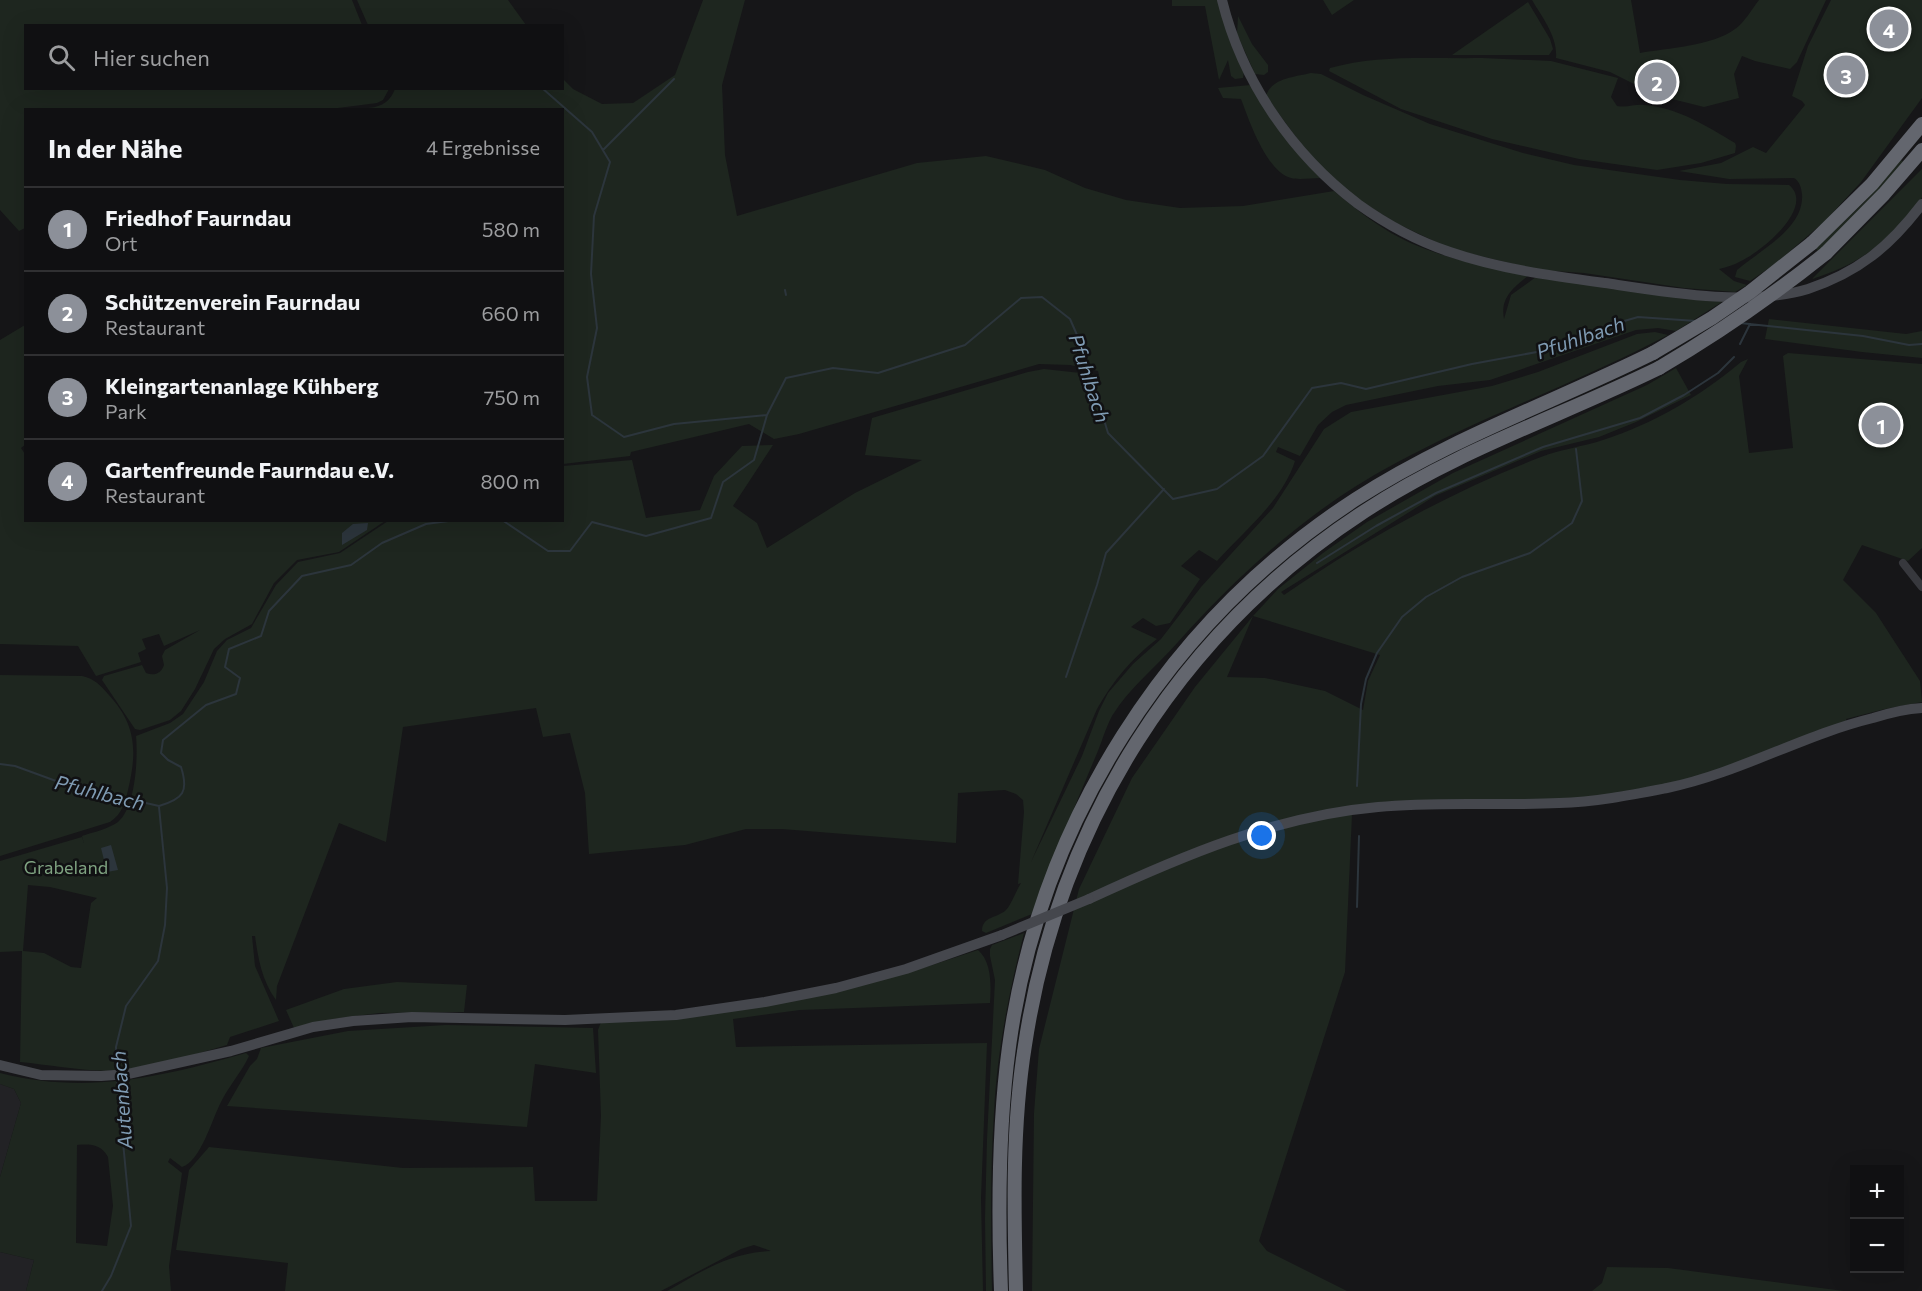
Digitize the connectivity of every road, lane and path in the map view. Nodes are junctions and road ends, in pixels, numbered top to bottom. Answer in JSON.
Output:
{"nodes":[{"id":1,"x":1222,"y":0,"type":"edge"},
{"id":2,"x":1922,"y":124,"type":"edge"},
{"id":3,"x":1922,"y":150,"type":"edge"},
{"id":4,"x":1922,"y":204,"type":"edge"},
{"id":5,"x":1903,"y":563,"type":"dead end"},
{"id":6,"x":1922,"y":587,"type":"edge"},
{"id":7,"x":1922,"y":708,"type":"edge"},
{"id":8,"x":0,"y":1065,"type":"edge"},
{"id":9,"x":1001,"y":1291,"type":"edge"},
{"id":10,"x":1016,"y":1291,"type":"edge"}],
"edges":[{"from":1,"to":4,"type":"street"},
{"from":2,"to":9,"type":"highway","bridge":true},
{"from":3,"to":10,"type":"highway","bridge":true},
{"from":5,"to":6,"type":"street"},
{"from":7,"to":8,"type":"street","bridge":true}]}
